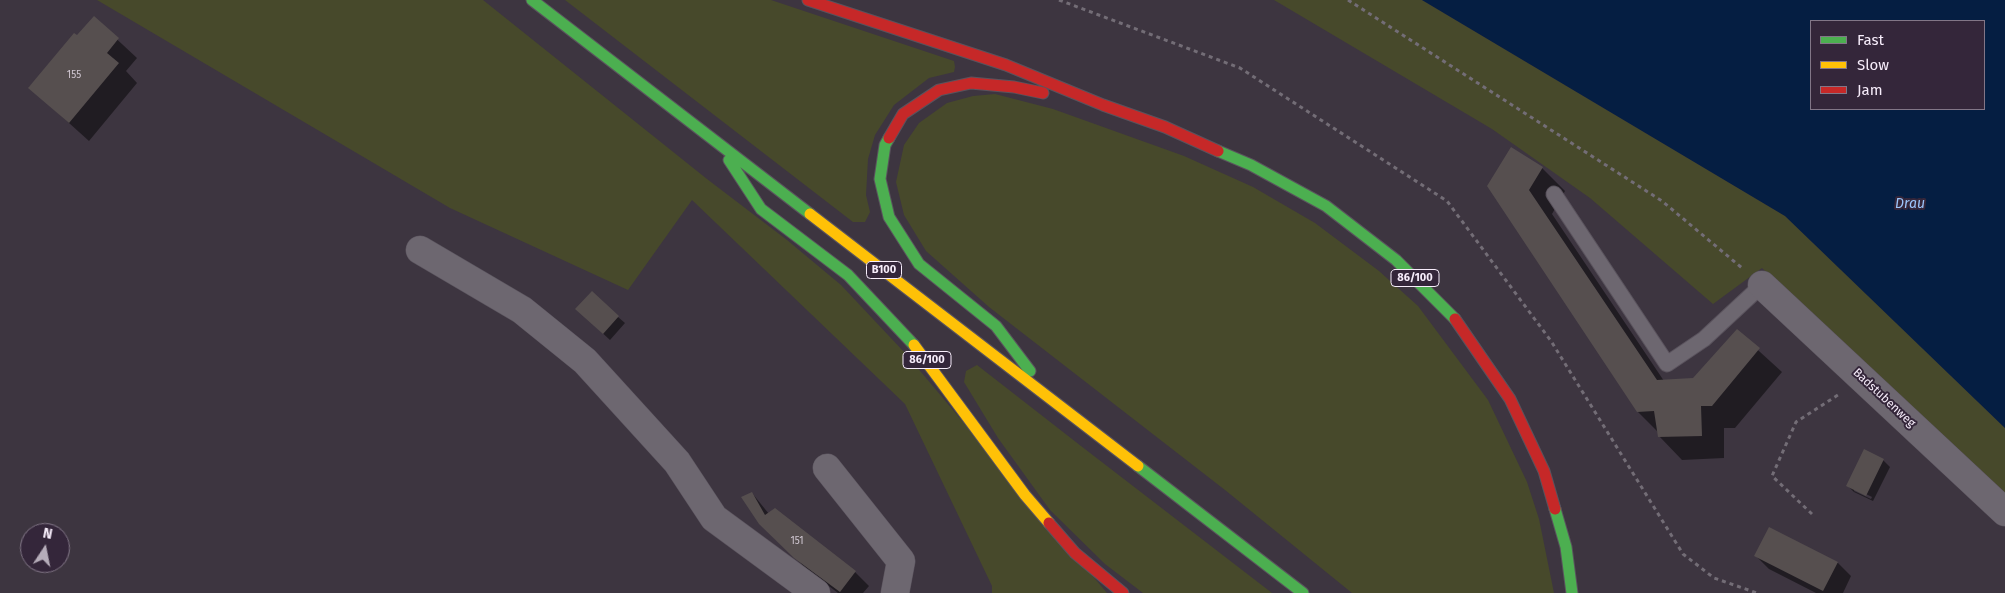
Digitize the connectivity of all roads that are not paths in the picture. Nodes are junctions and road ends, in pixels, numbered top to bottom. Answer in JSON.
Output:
{"nodes":[{"id":1,"x":532,"y":0,"type":"edge"},
{"id":2,"x":808,"y":0,"type":"edge"},
{"id":3,"x":1103,"y":105,"type":"junction"},
{"id":4,"x":716,"y":143,"type":"junction"},
{"id":5,"x":1554,"y":194,"type":"dead end"},
{"id":6,"x":420,"y":250,"type":"dead end"},
{"id":7,"x":1762,"y":285,"type":"joint"},
{"id":8,"x":1051,"y":400,"type":"junction"},
{"id":9,"x":827,"y":468,"type":"dead end"},
{"id":10,"x":2005,"y":512,"type":"edge"},
{"id":11,"x":816,"y":593,"type":"edge"},
{"id":12,"x":895,"y":593,"type":"edge"},
{"id":13,"x":1123,"y":593,"type":"edge"},
{"id":14,"x":1303,"y":593,"type":"edge"},
{"id":15,"x":1572,"y":593,"type":"edge"}],
"edges":[{"from":1,"to":4,"type":"main road","number":"B100"},
{"from":2,"to":3,"type":"main road","number":"86/100"},
{"from":3,"to":8,"type":"main road","number":"86/100"},
{"from":3,"to":15,"type":"main road","number":"86/100"},
{"from":4,"to":8,"type":"main road","number":"B100"},
{"from":4,"to":13,"type":"main road","number":"86/100"},
{"from":5,"to":7,"type":"lane"},
{"from":6,"to":11,"type":"street"},
{"from":7,"to":10,"type":"street","name":"Badstubenweg"},
{"from":8,"to":14,"type":"main road","number":"B100"},
{"from":9,"to":12,"type":"street"}]}
